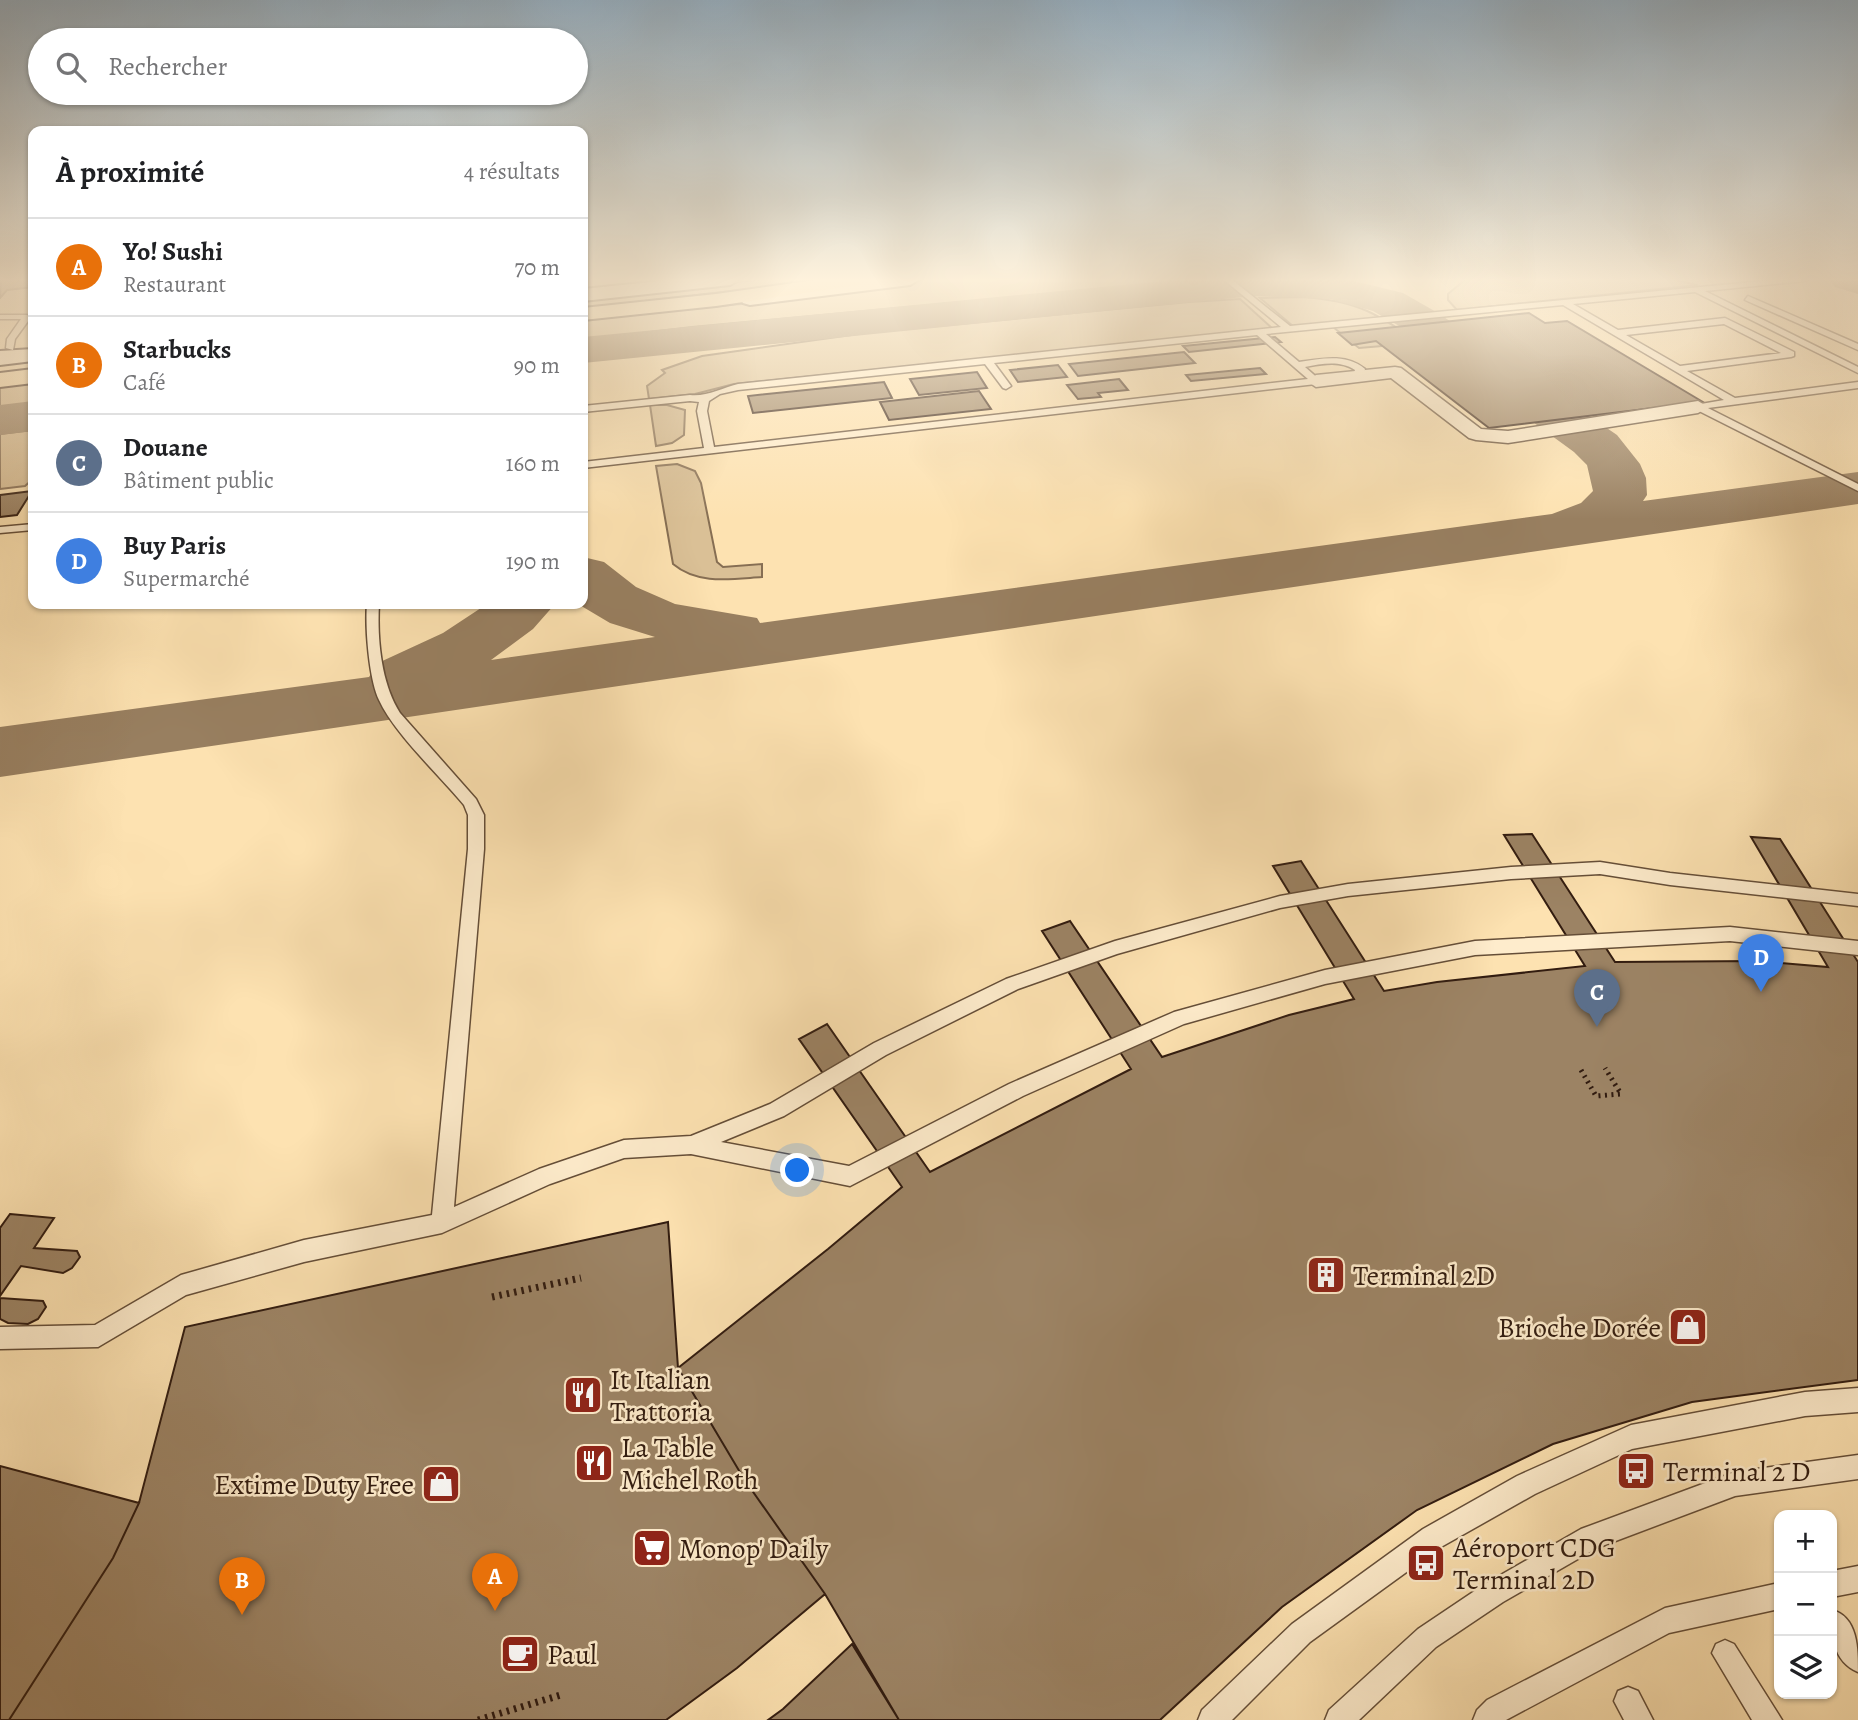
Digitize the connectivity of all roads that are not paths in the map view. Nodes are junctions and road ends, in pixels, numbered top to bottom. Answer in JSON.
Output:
{"nodes":[{"id":1,"x":1004,"y":359,"type":"edge"},
{"id":2,"x":1290,"y":359,"type":"edge"},
{"id":3,"x":1662,"y":359,"type":"edge"},
{"id":4,"x":1752,"y":359,"type":"edge"},
{"id":5,"x":1837,"y":359,"type":"edge"},
{"id":6,"x":3,"y":361,"type":"edge"},
{"id":7,"x":988,"y":361,"type":"junction"},
{"id":8,"x":1297,"y":365,"type":"junction"},
{"id":9,"x":1679,"y":369,"type":"junction"},
{"id":10,"x":1858,"y":370,"type":"edge"},
{"id":11,"x":28,"y":374,"type":"edge"},
{"id":12,"x":1358,"y":376,"type":"junction"},
{"id":13,"x":1316,"y":381,"type":"junction"},
{"id":14,"x":1858,"y":385,"type":"edge"},
{"id":15,"x":1006,"y":386,"type":"dead end"},
{"id":16,"x":704,"y":400,"type":"junction"},
{"id":17,"x":1733,"y":401,"type":"junction"},
{"id":18,"x":1698,"y":407,"type":"junction"},
{"id":19,"x":588,"y":408,"type":"edge"},
{"id":20,"x":710,"y":451,"type":"junction"},
{"id":21,"x":588,"y":464,"type":"edge"},
{"id":22,"x":1858,"y":488,"type":"edge"},
{"id":23,"x":28,"y":527,"type":"edge"},
{"id":24,"x":0,"y":530,"type":"edge"},
{"id":25,"x":373,"y":609,"type":"edge"},
{"id":26,"x":1858,"y":900,"type":"edge"},
{"id":27,"x":1858,"y":948,"type":"edge"},
{"id":28,"x":691,"y":1145,"type":"junction"},
{"id":29,"x":442,"y":1223,"type":"junction"},
{"id":30,"x":0,"y":1338,"type":"edge"},
{"id":31,"x":1858,"y":1400,"type":"edge"},
{"id":32,"x":1858,"y":1467,"type":"edge"},
{"id":33,"x":1858,"y":1579,"type":"edge"},
{"id":34,"x":1837,"y":1583,"type":"edge"},
{"id":35,"x":1774,"y":1597,"type":"edge"},
{"id":36,"x":1837,"y":1629,"type":"edge"},
{"id":37,"x":1725,"y":1653,"type":"dead end"},
{"id":38,"x":1858,"y":1660,"type":"edge"},
{"id":39,"x":1212,"y":1720,"type":"edge"},
{"id":40,"x":1339,"y":1720,"type":"edge"},
{"id":41,"x":1487,"y":1720,"type":"edge"},
{"id":42,"x":1768,"y":1720,"type":"edge"}],
"edges":[{"from":1,"to":7,"type":"lane"},
{"from":2,"to":8,"type":"lane"},
{"from":3,"to":9,"type":"lane"},
{"from":4,"to":9,"type":"lane"},
{"from":5,"to":10,"type":"lane"},
{"from":6,"to":11,"type":"main road"},
{"from":7,"to":15,"type":"lane"},
{"from":7,"to":16,"type":"lane"},
{"from":8,"to":12,"type":"lane"},
{"from":8,"to":13,"type":"lane"},
{"from":9,"to":17,"type":"lane"},
{"from":12,"to":13,"type":"street"},
{"from":12,"to":18,"type":"street"},
{"from":13,"to":20,"type":"lane"},
{"from":14,"to":17,"type":"lane"},
{"from":16,"to":19,"type":"lane"},
{"from":16,"to":20,"type":"lane"},
{"from":17,"to":18,"type":"lane"},
{"from":18,"to":22,"type":"lane"},
{"from":20,"to":21,"type":"lane"},
{"from":23,"to":24,"type":"lane"},
{"from":25,"to":29,"type":"lane"},
{"from":26,"to":28,"type":"lane"},
{"from":27,"to":28,"type":"lane"},
{"from":28,"to":29,"type":"lane"},
{"from":29,"to":30,"type":"lane"},
{"from":31,"to":39,"type":"lane"},
{"from":32,"to":40,"type":"lane"},
{"from":33,"to":34,"type":"lane"},
{"from":35,"to":41,"type":"lane"},
{"from":36,"to":38,"type":"lane"},
{"from":37,"to":42,"type":"lane"}]}
